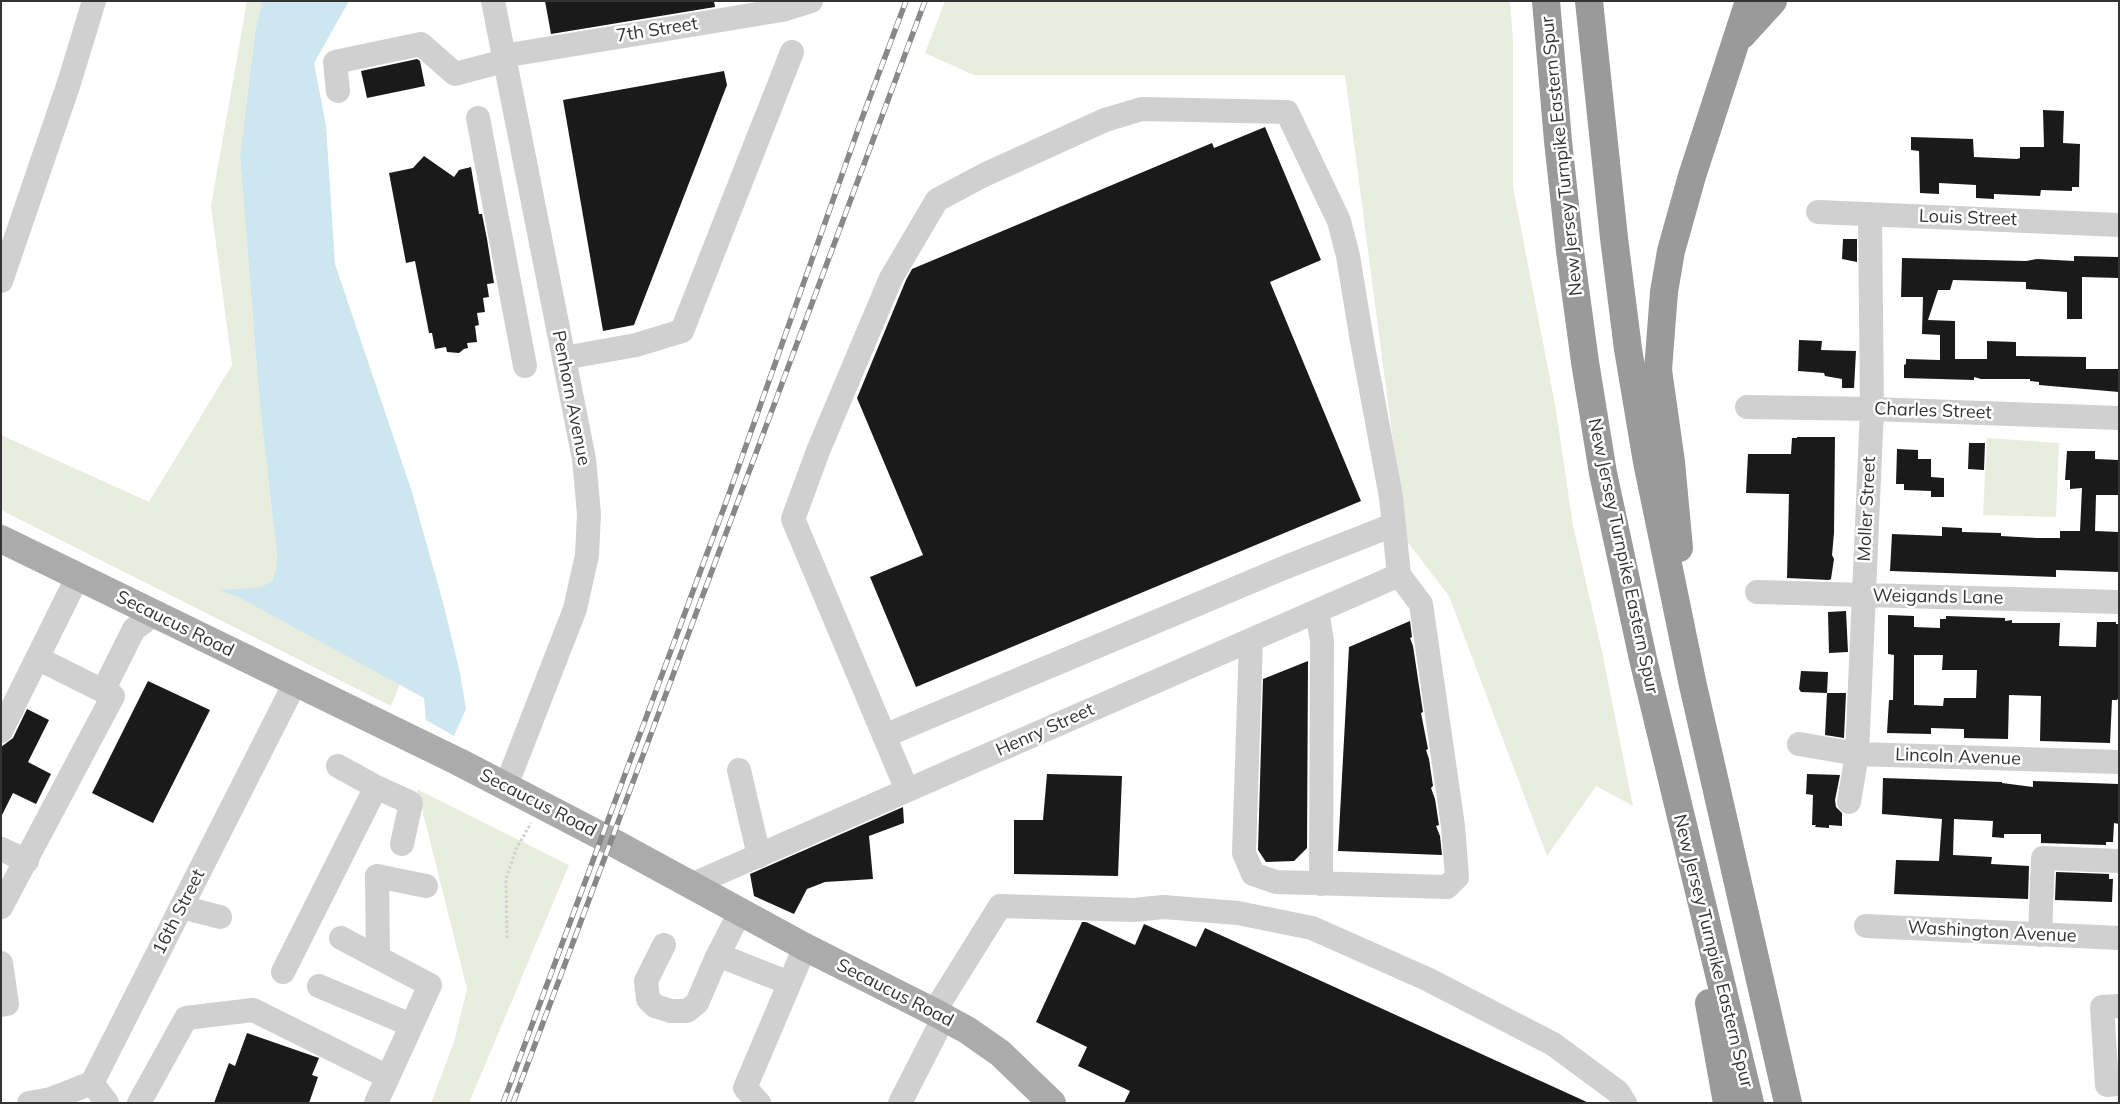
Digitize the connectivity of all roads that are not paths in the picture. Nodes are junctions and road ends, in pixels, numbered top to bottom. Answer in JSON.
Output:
{"nodes":[{"id":1,"x":94,"y":1,"type":"edge"},
{"id":2,"x":493,"y":1,"type":"edge"},
{"id":3,"x":811,"y":1,"type":"edge"},
{"id":4,"x":1546,"y":1,"type":"edge"},
{"id":5,"x":1589,"y":1,"type":"edge"},
{"id":6,"x":1748,"y":1,"type":"edge"},
{"id":7,"x":1773,"y":1,"type":"edge"},
{"id":8,"x":1735,"y":44,"type":"junction"},
{"id":9,"x":792,"y":52,"type":"dead end"},
{"id":10,"x":504,"y":58,"type":"junction"},
{"id":11,"x":338,"y":91,"type":"dead end"},
{"id":12,"x":478,"y":118,"type":"dead end"},
{"id":13,"x":1818,"y":212,"type":"dead end"},
{"id":14,"x":1870,"y":214,"type":"junction"},
{"id":15,"x":2119,"y":225,"type":"edge"},
{"id":16,"x":1,"y":281,"type":"edge"},
{"id":17,"x":564,"y":358,"type":"junction"},
{"id":18,"x":525,"y":366,"type":"dead end"},
{"id":19,"x":1747,"y":407,"type":"dead end"},
{"id":20,"x":1872,"y":409,"type":"junction"},
{"id":21,"x":2119,"y":418,"type":"edge"},
{"id":22,"x":1393,"y":525,"type":"junction"},
{"id":23,"x":1,"y":538,"type":"edge"},
{"id":24,"x":1399,"y":575,"type":"junction"},
{"id":25,"x":78,"y":576,"type":"junction"},
{"id":26,"x":1757,"y":592,"type":"dead end"},
{"id":27,"x":1862,"y":595,"type":"junction"},
{"id":28,"x":2119,"y":602,"type":"edge"},
{"id":29,"x":1317,"y":611,"type":"junction"},
{"id":30,"x":155,"y":614,"type":"junction"},
{"id":31,"x":1252,"y":640,"type":"junction"},
{"id":32,"x":38,"y":658,"type":"junction"},
{"id":33,"x":1692,"y":681,"type":"junction"},
{"id":34,"x":295,"y":683,"type":"junction"},
{"id":35,"x":103,"y":691,"type":"junction"},
{"id":36,"x":1,"y":731,"type":"edge"},
{"id":37,"x":884,"y":736,"type":"junction"},
{"id":38,"x":1799,"y":744,"type":"dead end"},
{"id":39,"x":1856,"y":754,"type":"junction"},
{"id":40,"x":2119,"y":762,"type":"edge"},
{"id":41,"x":338,"y":766,"type":"dead end"},
{"id":42,"x":739,"y":770,"type":"dead end"},
{"id":43,"x":506,"y":786,"type":"junction"},
{"id":44,"x":376,"y":787,"type":"junction"},
{"id":45,"x":907,"y":790,"type":"junction"},
{"id":46,"x":1849,"y":802,"type":"dead end"},
{"id":47,"x":402,"y":844,"type":"dead end"},
{"id":48,"x":1,"y":849,"type":"edge"},
{"id":49,"x":759,"y":856,"type":"junction"},
{"id":50,"x":27,"y":860,"type":"junction"},
{"id":51,"x":2119,"y":861,"type":"edge"},
{"id":52,"x":1321,"y":884,"type":"junction"},
{"id":53,"x":691,"y":885,"type":"junction"},
{"id":54,"x":426,"y":886,"type":"dead end"},
{"id":55,"x":1700,"y":897,"type":"junction"},
{"id":56,"x":1,"y":906,"type":"edge"},
{"id":57,"x":181,"y":907,"type":"junction"},
{"id":58,"x":740,"y":912,"type":"junction"},
{"id":59,"x":220,"y":917,"type":"dead end"},
{"id":60,"x":1866,"y":926,"type":"dead end"},
{"id":61,"x":2040,"y":934,"type":"junction"},
{"id":62,"x":341,"y":938,"type":"dead end"},
{"id":63,"x":2119,"y":938,"type":"edge"},
{"id":64,"x":664,"y":945,"type":"dead end"},
{"id":65,"x":805,"y":947,"type":"junction"},
{"id":66,"x":718,"y":955,"type":"junction"},
{"id":67,"x":378,"y":957,"type":"junction"},
{"id":68,"x":1,"y":963,"type":"edge"},
{"id":69,"x":283,"y":972,"type":"dead end"},
{"id":70,"x":789,"y":983,"type":"junction"},
{"id":71,"x":319,"y":986,"type":"dead end"},
{"id":72,"x":1,"y":1005,"type":"edge"},
{"id":73,"x":2119,"y":1006,"type":"edge"},
{"id":74,"x":939,"y":1014,"type":"junction"},
{"id":75,"x":411,"y":1024,"type":"junction"},
{"id":76,"x":386,"y":1076,"type":"junction"},
{"id":77,"x":2119,"y":1084,"type":"edge"},
{"id":78,"x":99,"y":1096,"type":"edge"},
{"id":79,"x":44,"y":1101,"type":"edge"},
{"id":80,"x":139,"y":1103,"type":"edge"},
{"id":81,"x":376,"y":1103,"type":"edge"},
{"id":82,"x":759,"y":1103,"type":"edge"},
{"id":83,"x":900,"y":1103,"type":"edge"},
{"id":84,"x":1052,"y":1103,"type":"edge"},
{"id":85,"x":1626,"y":1103,"type":"edge"},
{"id":86,"x":1727,"y":1103,"type":"edge"},
{"id":87,"x":1750,"y":1103,"type":"edge"},
{"id":88,"x":1788,"y":1103,"type":"edge"}],
"edges":[{"from":1,"to":16,"type":"street"},
{"from":2,"to":10,"type":"street","name":"Penhorn Avenue"},
{"from":3,"to":10,"type":"street","name":"7th Street"},
{"from":4,"to":55,"type":"highway","name":"New Jersey Turnpike Eastern Spur"},
{"from":5,"to":33,"type":"highway","name":"New Jersey Turnpike Eastern Spur"},
{"from":6,"to":8,"type":"highway"},
{"from":7,"to":8,"type":"highway"},
{"from":8,"to":33,"type":"highway"},
{"from":9,"to":17,"type":"street"},
{"from":10,"to":11,"type":"street","name":"7th Street"},
{"from":10,"to":17,"type":"street","name":"Penhorn Avenue"},
{"from":12,"to":18,"type":"street"},
{"from":13,"to":14,"type":"street","name":"Louis Street"},
{"from":14,"to":15,"type":"street","name":"Louis Street"},
{"from":14,"to":20,"type":"street","name":"Moller Street"},
{"from":17,"to":43,"type":"street","name":"Penhorn Avenue"},
{"from":19,"to":20,"type":"street","name":"Charles Street"},
{"from":20,"to":21,"type":"street","name":"Charles Street"},
{"from":20,"to":27,"type":"street","name":"Moller Street"},
{"from":22,"to":24,"type":"street"},
{"from":22,"to":37,"type":"street"},
{"from":22,"to":37,"type":"street"},
{"from":23,"to":25,"type":"main road","name":"Secaucus Road"},
{"from":24,"to":29,"type":"street","name":"Henry Street"},
{"from":24,"to":52,"type":"street"},
{"from":25,"to":30,"type":"main road","name":"Secaucus Road"},
{"from":25,"to":32,"type":"street"},
{"from":26,"to":27,"type":"street","name":"Weigands Lane"},
{"from":27,"to":28,"type":"street","name":"Weigands Lane"},
{"from":27,"to":39,"type":"street","name":"Moller Street"},
{"from":29,"to":31,"type":"street","name":"Henry Street"},
{"from":29,"to":52,"type":"street"},
{"from":30,"to":34,"type":"main road","name":"Secaucus Road"},
{"from":30,"to":35,"type":"street"},
{"from":31,"to":45,"type":"street","name":"Henry Street"},
{"from":31,"to":52,"type":"street"},
{"from":32,"to":35,"type":"street"},
{"from":32,"to":36,"type":"street"},
{"from":33,"to":88,"type":"highway","name":"New Jersey Turnpike Eastern Spur"},
{"from":34,"to":43,"type":"main road","name":"Secaucus Road"},
{"from":34,"to":57,"type":"street","name":"16th Street"},
{"from":35,"to":50,"type":"street"},
{"from":37,"to":45,"type":"street"},
{"from":38,"to":39,"type":"street","name":"Lincoln Avenue"},
{"from":39,"to":40,"type":"street","name":"Lincoln Avenue"},
{"from":39,"to":46,"type":"street","name":"Moller Street"},
{"from":41,"to":44,"type":"street"},
{"from":42,"to":49,"type":"street"},
{"from":43,"to":53,"type":"main road","name":"Secaucus Road"},
{"from":44,"to":47,"type":"street"},
{"from":44,"to":69,"type":"street"},
{"from":45,"to":49,"type":"street","name":"Henry Street"},
{"from":48,"to":50,"type":"street"},
{"from":49,"to":53,"type":"street","name":"Henry Street"},
{"from":50,"to":56,"type":"street"},
{"from":51,"to":61,"type":"street"},
{"from":53,"to":58,"type":"main road","name":"Secaucus Road"},
{"from":54,"to":67,"type":"street"},
{"from":55,"to":86,"type":"highway"},
{"from":55,"to":87,"type":"highway","name":"New Jersey Turnpike Eastern Spur"},
{"from":57,"to":59,"type":"street"},
{"from":57,"to":78,"type":"street","name":"16th Street"},
{"from":58,"to":65,"type":"main road","name":"Secaucus Road"},
{"from":58,"to":66,"type":"street"},
{"from":60,"to":61,"type":"street","name":"Washington Avenue"},
{"from":61,"to":63,"type":"street","name":"Washington Avenue"},
{"from":62,"to":67,"type":"street"},
{"from":64,"to":66,"type":"street"},
{"from":65,"to":70,"type":"street"},
{"from":65,"to":74,"type":"main road","name":"Secaucus Road"},
{"from":66,"to":70,"type":"street"},
{"from":67,"to":75,"type":"street"},
{"from":68,"to":72,"type":"street"},
{"from":70,"to":82,"type":"street"},
{"from":71,"to":75,"type":"street"},
{"from":73,"to":77,"type":"street"},
{"from":74,"to":83,"type":"street"},
{"from":74,"to":84,"type":"main road","name":"Secaucus Road"},
{"from":74,"to":85,"type":"street"},
{"from":75,"to":76,"type":"street"},
{"from":76,"to":80,"type":"street"},
{"from":76,"to":81,"type":"street"},
{"from":78,"to":79,"type":"street","name":"16th Street"}]}
